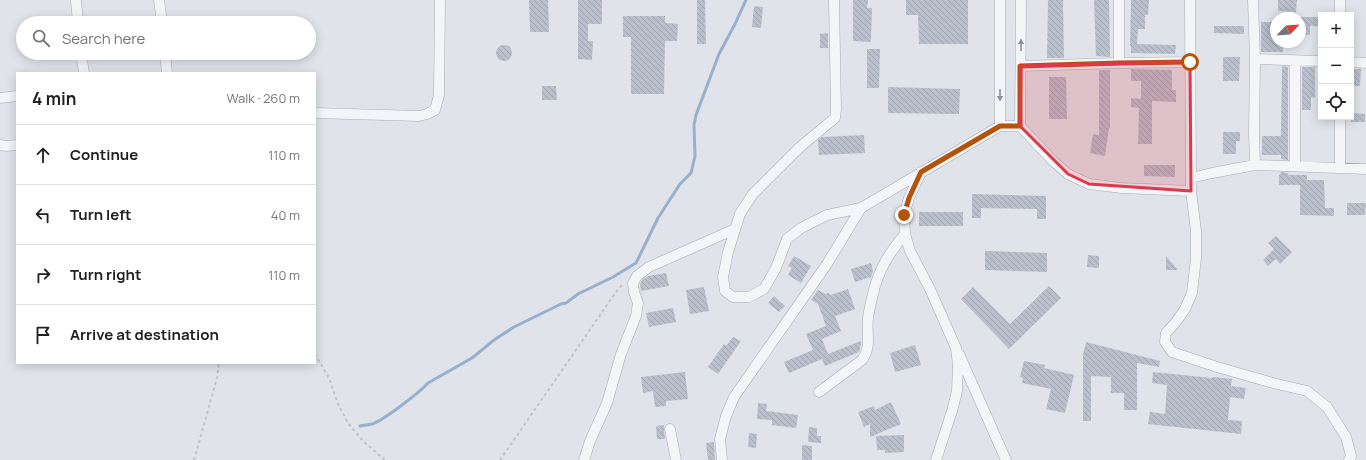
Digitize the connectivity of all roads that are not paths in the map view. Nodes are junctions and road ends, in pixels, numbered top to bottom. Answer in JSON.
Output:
{"nodes":[{"id":1,"x":76,"y":0,"type":"edge"},
{"id":2,"x":159,"y":0,"type":"edge"},
{"id":3,"x":440,"y":0,"type":"edge"},
{"id":4,"x":834,"y":0,"type":"edge"},
{"id":5,"x":1000,"y":0,"type":"edge"},
{"id":6,"x":1021,"y":0,"type":"edge"},
{"id":7,"x":1119,"y":0,"type":"edge"},
{"id":8,"x":1190,"y":0,"type":"edge"},
{"id":9,"x":1253,"y":0,"type":"edge"},
{"id":10,"x":1340,"y":0,"type":"edge"},
{"id":11,"x":1340,"y":12,"type":"edge"},
{"id":12,"x":77,"y":16,"type":"edge"},
{"id":13,"x":161,"y":16,"type":"edge"},
{"id":14,"x":1255,"y":59,"type":"junction"},
{"id":15,"x":83,"y":60,"type":"edge"},
{"id":16,"x":166,"y":60,"type":"edge"},
{"id":17,"x":1295,"y":61,"type":"junction"},
{"id":18,"x":1318,"y":61,"type":"edge"},
{"id":19,"x":1190,"y":62,"type":"junction"},
{"id":20,"x":1354,"y":62,"type":"edge"},
{"id":21,"x":1119,"y":63,"type":"junction"},
{"id":22,"x":1366,"y":63,"type":"edge"},
{"id":23,"x":1020,"y":66,"type":"junction"},
{"id":24,"x":84,"y":72,"type":"edge"},
{"id":25,"x":167,"y":72,"type":"edge"},
{"id":26,"x":16,"y":96,"type":"edge"},
{"id":27,"x":0,"y":98,"type":"edge"},
{"id":28,"x":316,"y":113,"type":"edge"},
{"id":29,"x":1340,"y":120,"type":"edge"},
{"id":30,"x":1000,"y":126,"type":"junction"},
{"id":31,"x":1020,"y":126,"type":"junction"},
{"id":32,"x":16,"y":145,"type":"edge"},
{"id":33,"x":0,"y":146,"type":"edge"},
{"id":34,"x":1255,"y":165,"type":"junction"},
{"id":35,"x":1295,"y":166,"type":"junction"},
{"id":36,"x":1340,"y":168,"type":"junction"},
{"id":37,"x":1366,"y":169,"type":"edge"},
{"id":38,"x":921,"y":172,"type":"junction"},
{"id":39,"x":1191,"y":178,"type":"junction"},
{"id":40,"x":1191,"y":192,"type":"junction"},
{"id":41,"x":861,"y":208,"type":"junction"},
{"id":42,"x":735,"y":229,"type":"junction"},
{"id":43,"x":905,"y":234,"type":"junction"},
{"id":44,"x":956,"y":348,"type":"junction"},
{"id":45,"x":819,"y":392,"type":"dead end"},
{"id":46,"x":670,"y":430,"type":"dead end"},
{"id":47,"x":584,"y":460,"type":"edge"},
{"id":48,"x":676,"y":460,"type":"edge"},
{"id":49,"x":722,"y":460,"type":"edge"},
{"id":50,"x":936,"y":460,"type":"edge"},
{"id":51,"x":1006,"y":460,"type":"edge"},
{"id":52,"x":1349,"y":460,"type":"edge"}],
"edges":[{"from":1,"to":12,"type":"street"},
{"from":2,"to":13,"type":"street"},
{"from":3,"to":28,"type":"street"},
{"from":4,"to":42,"type":"street"},
{"from":5,"to":30,"type":"street","one_way":true},
{"from":23,"to":6,"type":"street","one_way":true},
{"from":7,"to":21,"type":"street"},
{"from":8,"to":19,"type":"street"},
{"from":9,"to":14,"type":"street"},
{"from":10,"to":11,"type":"street"},
{"from":14,"to":17,"type":"street"},
{"from":14,"to":34,"type":"street"},
{"from":15,"to":24,"type":"street"},
{"from":16,"to":25,"type":"street"},
{"from":17,"to":18,"type":"street"},
{"from":17,"to":35,"type":"street"},
{"from":19,"to":21,"type":"street"},
{"from":19,"to":39,"type":"street"},
{"from":20,"to":22,"type":"street"},
{"from":21,"to":23,"type":"street"},
{"from":23,"to":31,"type":"street"},
{"from":26,"to":27,"type":"street"},
{"from":29,"to":36,"type":"street"},
{"from":30,"to":31,"type":"street"},
{"from":30,"to":38,"type":"street"},
{"from":31,"to":40,"type":"street"},
{"from":32,"to":33,"type":"street"},
{"from":34,"to":35,"type":"street"},
{"from":34,"to":39,"type":"street"},
{"from":35,"to":36,"type":"street"},
{"from":36,"to":37,"type":"street"},
{"from":38,"to":41,"type":"street"},
{"from":38,"to":43,"type":"street"},
{"from":39,"to":40,"type":"street"},
{"from":40,"to":52,"type":"street"},
{"from":41,"to":42,"type":"street"},
{"from":41,"to":49,"type":"street"},
{"from":42,"to":47,"type":"street"},
{"from":43,"to":44,"type":"street"},
{"from":43,"to":45,"type":"street"},
{"from":44,"to":50,"type":"street"},
{"from":44,"to":51,"type":"street"},
{"from":46,"to":48,"type":"street"}]}
